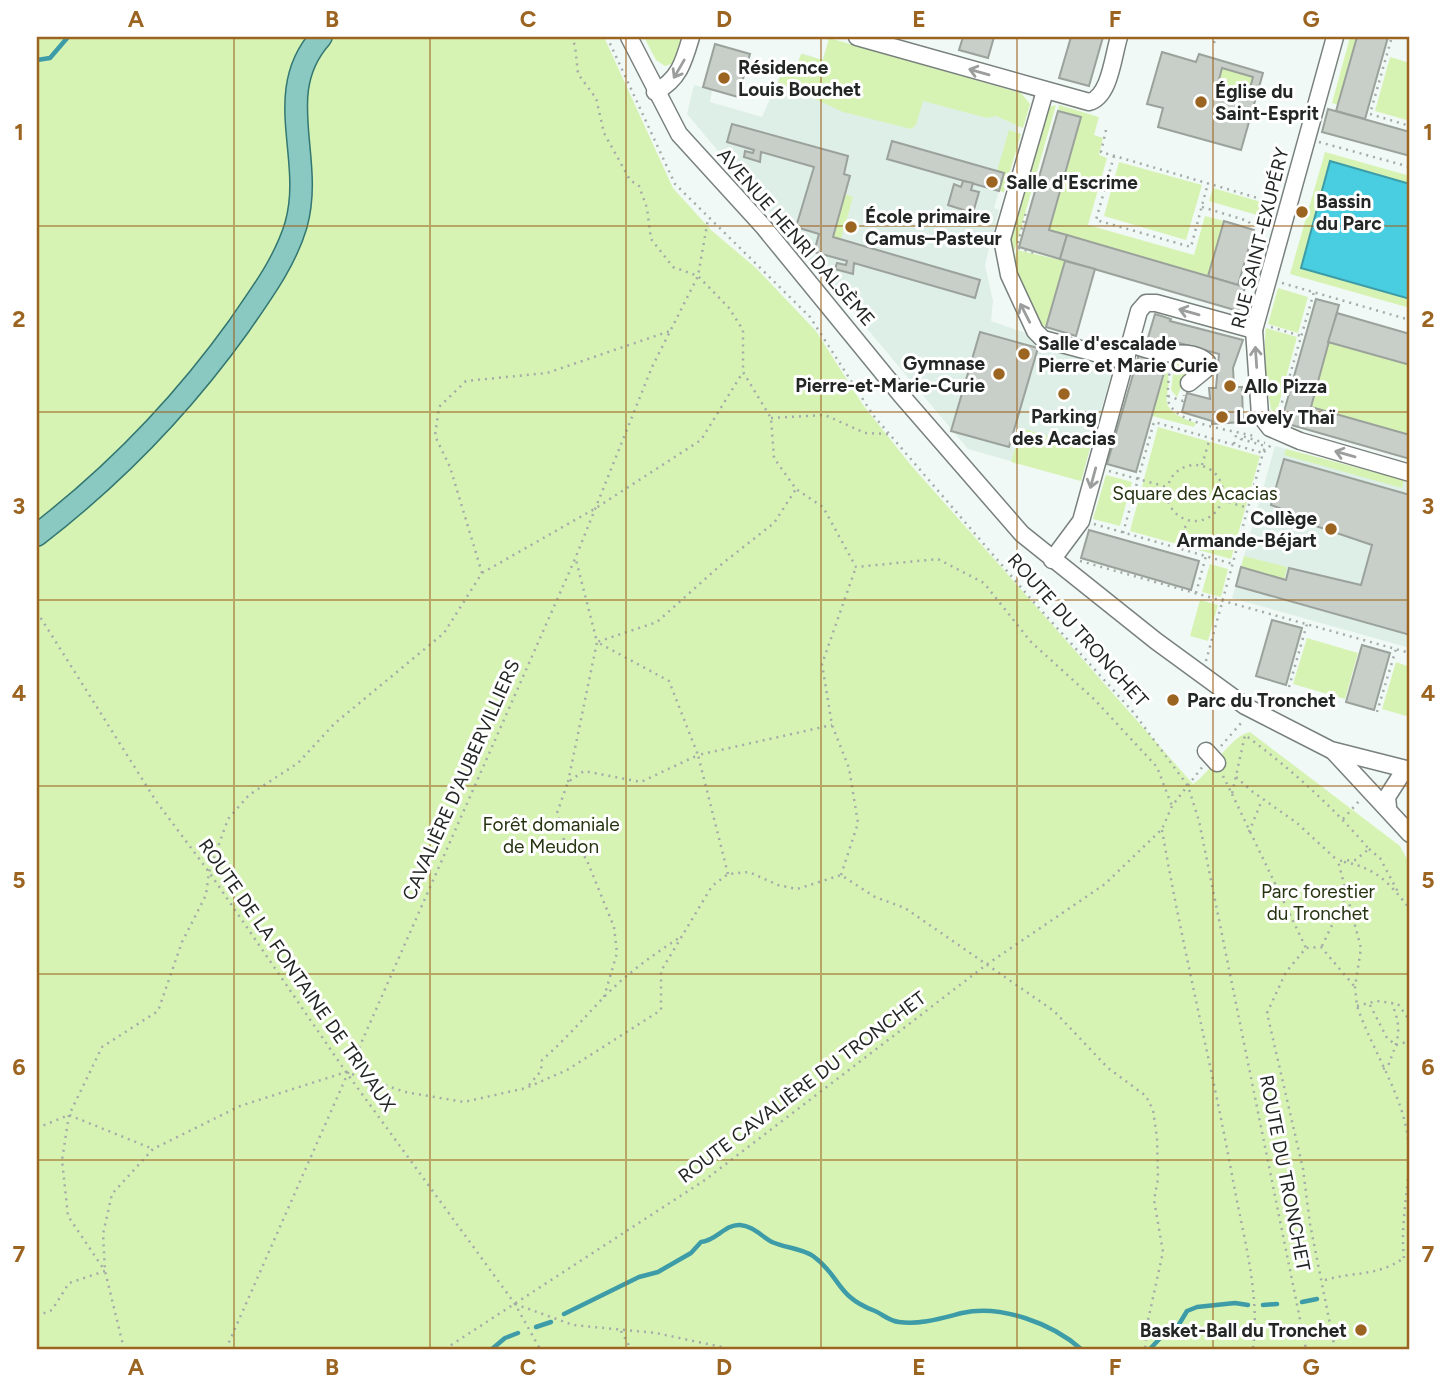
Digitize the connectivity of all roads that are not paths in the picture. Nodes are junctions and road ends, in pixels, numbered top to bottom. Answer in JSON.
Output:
{"nodes":[{"id":1,"x":321,"y":37,"type":"edge"},
{"id":2,"x":629,"y":37,"type":"edge"},
{"id":3,"x":691,"y":37,"type":"edge"},
{"id":4,"x":857,"y":37,"type":"edge"},
{"id":5,"x":1119,"y":37,"type":"edge"},
{"id":6,"x":1335,"y":37,"type":"edge"},
{"id":7,"x":1045,"y":91,"type":"junction"},
{"id":8,"x":655,"y":92,"type":"junction"},
{"id":9,"x":1255,"y":327,"type":"junction"},
{"id":10,"x":1130,"y":344,"type":"junction"},
{"id":11,"x":1125,"y":361,"type":"junction"},
{"id":12,"x":1189,"y":383,"type":"dead end"},
{"id":13,"x":1410,"y":473,"type":"edge"},
{"id":14,"x":37,"y":535,"type":"edge"},
{"id":15,"x":1052,"y":560,"type":"junction"},
{"id":16,"x":1331,"y":750,"type":"junction"},
{"id":17,"x":1408,"y":769,"type":"edge"},
{"id":18,"x":1388,"y":807,"type":"junction"},
{"id":19,"x":1409,"y":832,"type":"edge"}],
"edges":[{"from":1,"to":14,"type":"main road"},
{"from":2,"to":8,"type":"street","name":"AVENUE HENRI DALSÈME"},
{"from":3,"to":8,"type":"street","one_way":true},
{"from":7,"to":4,"type":"street","one_way":true},
{"from":5,"to":7,"type":"street"},
{"from":6,"to":9,"type":"street","name":"RUE SAINT-EXUPÉRY"},
{"from":11,"to":7,"type":"street","one_way":true},
{"from":8,"to":15,"type":"street","name":"AVENUE HENRI DALSÈME"},
{"from":9,"to":10,"type":"street","one_way":true},
{"from":13,"to":9,"type":"street","name":"RUE SAINT-EXUPÉRY","one_way":true},
{"from":10,"to":11,"type":"street"},
{"from":10,"to":12,"type":"street"},
{"from":11,"to":15,"type":"street","one_way":true},
{"from":15,"to":16,"type":"street","name":"AVENUE HENRI DALSÈME"},
{"from":16,"to":17,"type":"street"},
{"from":16,"to":18,"type":"street"},
{"from":17,"to":18,"type":"street"},
{"from":18,"to":19,"type":"street"}]}
